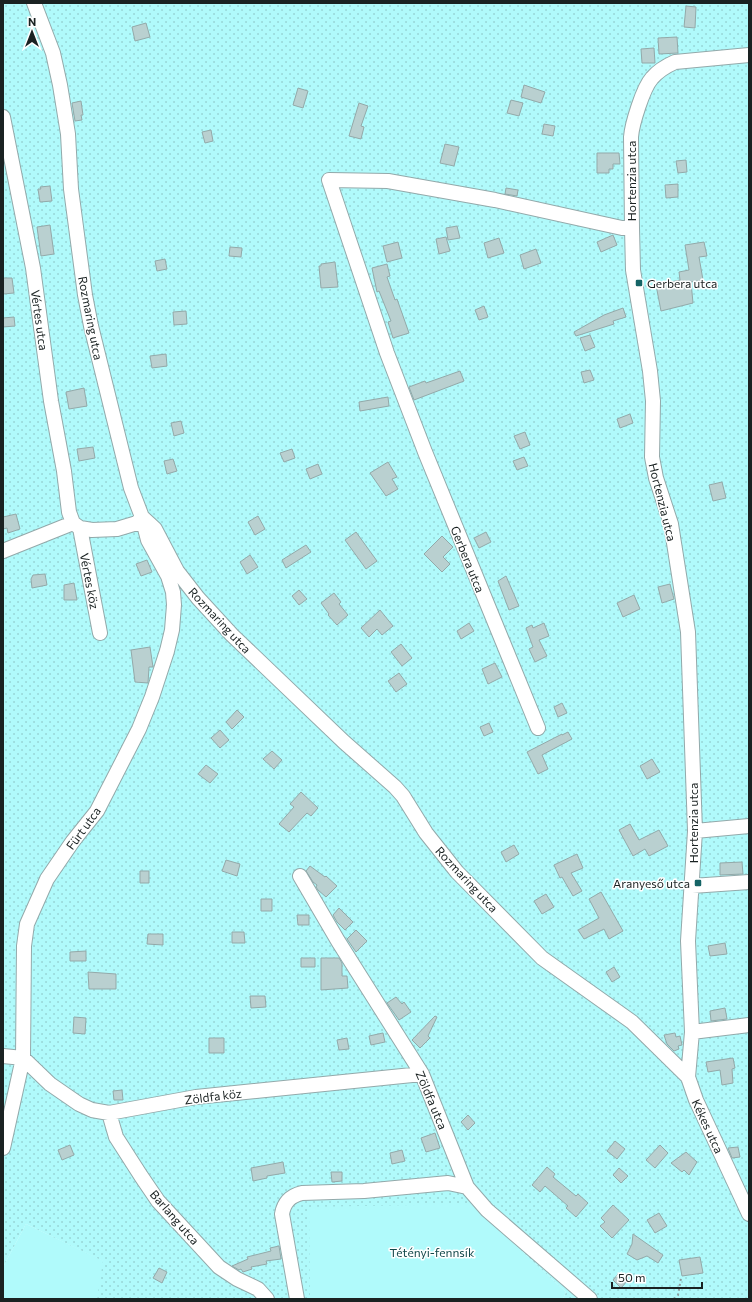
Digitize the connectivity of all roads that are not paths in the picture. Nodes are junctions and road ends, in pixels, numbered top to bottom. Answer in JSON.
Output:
{"nodes":[{"id":1,"x":34,"y":3,"type":"edge"},
{"id":2,"x":749,"y":55,"type":"edge"},
{"id":3,"x":3,"y":117,"type":"edge"},
{"id":4,"x":632,"y":228,"type":"junction"},
{"id":5,"x":142,"y":517,"type":"junction"},
{"id":6,"x":76,"y":526,"type":"junction"},
{"id":7,"x":3,"y":551,"type":"edge"},
{"id":8,"x":100,"y":633,"type":"dead end"},
{"id":9,"x":538,"y":728,"type":"dead end"},
{"id":10,"x":749,"y":826,"type":"edge"},
{"id":11,"x":695,"y":830,"type":"junction"},
{"id":12,"x":300,"y":876,"type":"dead end"},
{"id":13,"x":749,"y":882,"type":"edge"},
{"id":14,"x":692,"y":886,"type":"junction"},
{"id":15,"x":749,"y":1025,"type":"edge"},
{"id":16,"x":692,"y":1032,"type":"junction"},
{"id":17,"x":3,"y":1056,"type":"edge"},
{"id":18,"x":23,"y":1058,"type":"junction"},
{"id":19,"x":422,"y":1074,"type":"junction"},
{"id":20,"x":688,"y":1077,"type":"junction"},
{"id":21,"x":109,"y":1113,"type":"junction"},
{"id":22,"x":3,"y":1148,"type":"edge"},
{"id":23,"x":467,"y":1187,"type":"junction"},
{"id":24,"x":749,"y":1214,"type":"edge"},
{"id":25,"x":267,"y":1299,"type":"edge"},
{"id":26,"x":297,"y":1299,"type":"edge"},
{"id":27,"x":590,"y":1299,"type":"edge"}],
"edges":[{"from":1,"to":5,"type":"street","name":"Rozmaring utca"},
{"from":2,"to":4,"type":"street","name":"Hortenzia utca"},
{"from":3,"to":6,"type":"street","name":"Vértes utca"},
{"from":4,"to":9,"type":"street","name":"Gerbera utca"},
{"from":4,"to":11,"type":"street","name":"Hortenzia utca"},
{"from":5,"to":6,"type":"street"},
{"from":5,"to":18,"type":"street","name":"Fürt utca"},
{"from":5,"to":20,"type":"street","name":"Rozmaring utca"},
{"from":6,"to":7,"type":"street"},
{"from":6,"to":8,"type":"street","name":"Vértes köz"},
{"from":10,"to":11,"type":"street"},
{"from":11,"to":14,"type":"street","name":"Hortenzia utca"},
{"from":12,"to":19,"type":"street","name":"Zöldfa utca"},
{"from":13,"to":14,"type":"street"},
{"from":14,"to":16,"type":"street","name":"Hortenzia utca"},
{"from":15,"to":16,"type":"street"},
{"from":16,"to":20,"type":"street","name":"Kékes utca"},
{"from":17,"to":18,"type":"street"},
{"from":18,"to":21,"type":"street","name":"Zöldfa köz"},
{"from":18,"to":22,"type":"street","name":"Fürt utca"},
{"from":19,"to":21,"type":"street","name":"Zöldfa köz"},
{"from":19,"to":23,"type":"street","name":"Zöldfa utca"},
{"from":20,"to":24,"type":"street","name":"Kékes utca"},
{"from":21,"to":25,"type":"street","name":"Barlang utca"},
{"from":23,"to":26,"type":"street"},
{"from":23,"to":27,"type":"street","name":"Zöldfa utca"}]}
